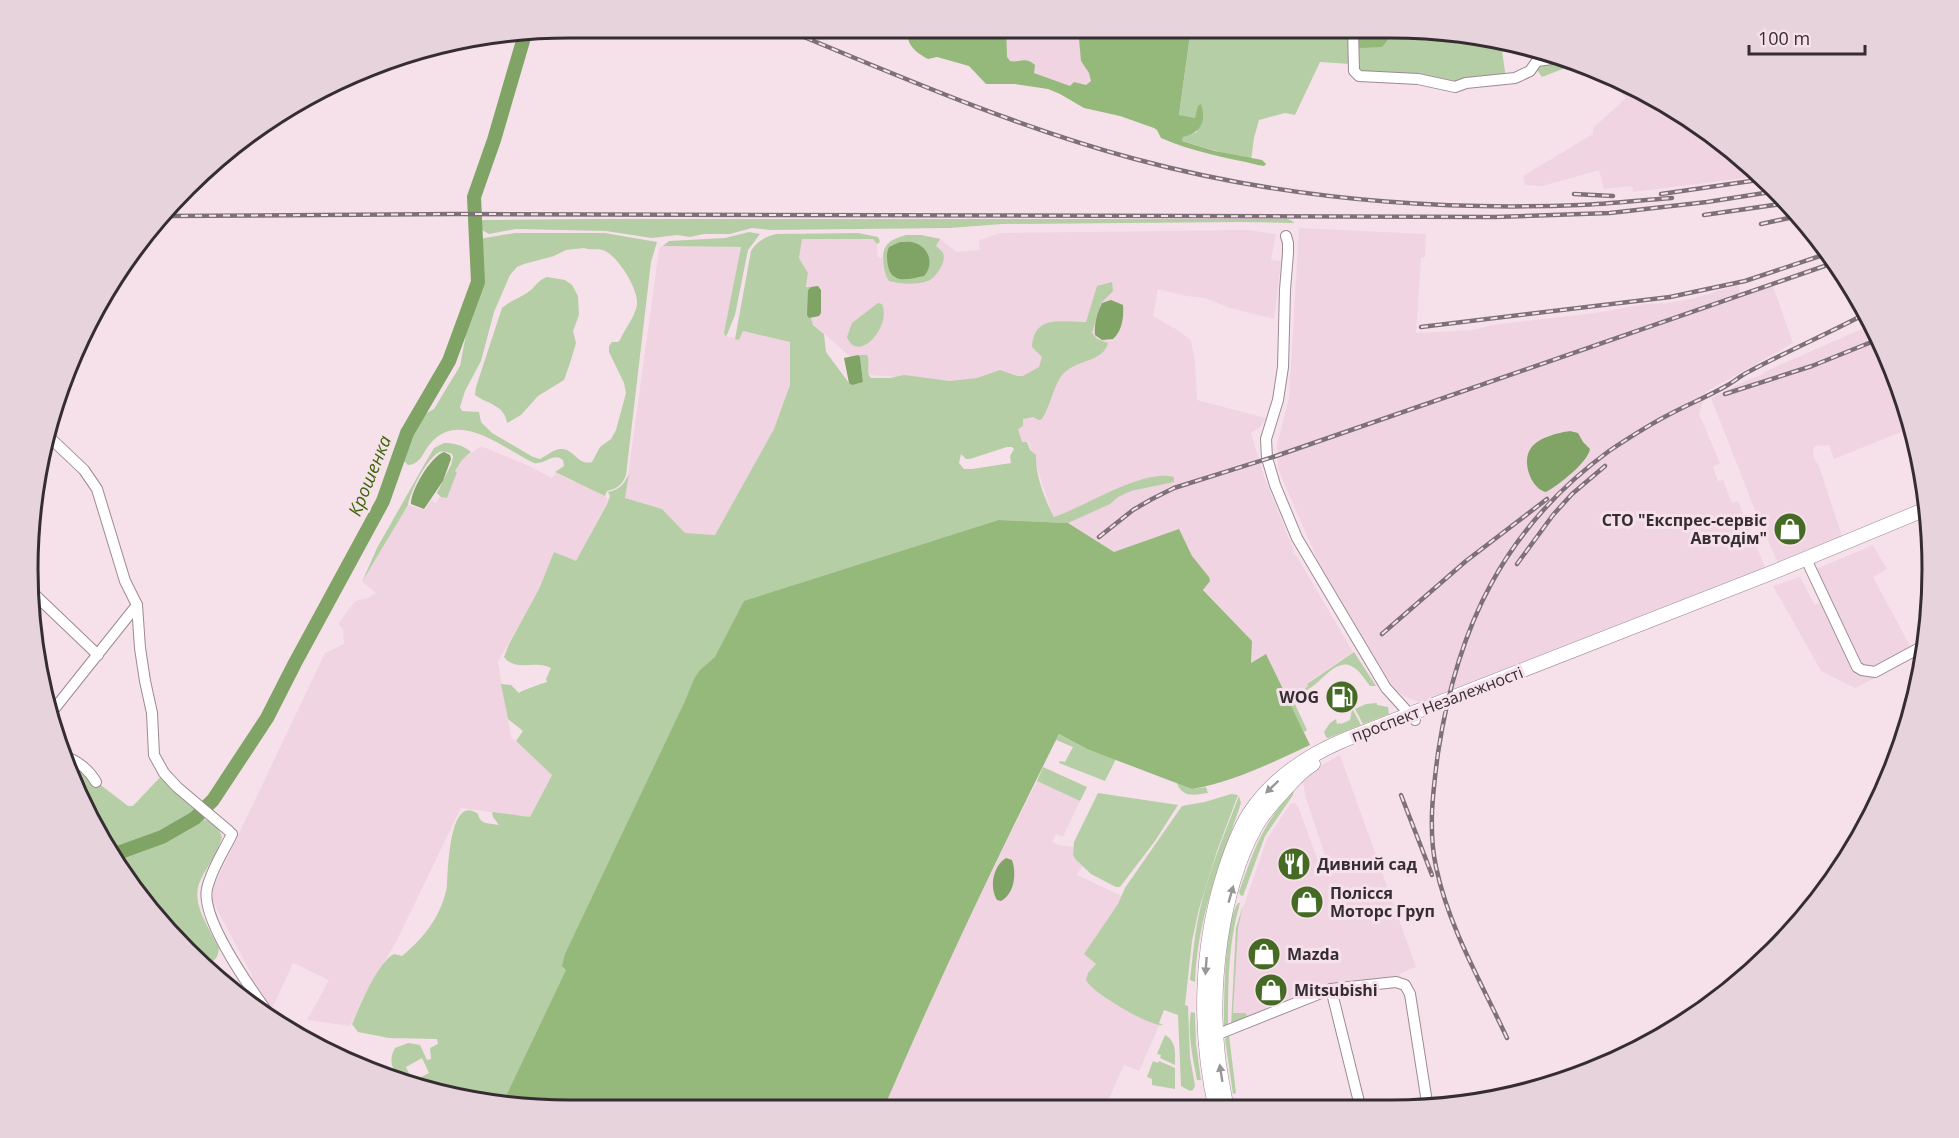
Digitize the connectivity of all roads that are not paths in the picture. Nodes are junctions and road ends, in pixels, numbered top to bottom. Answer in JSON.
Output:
{"nodes":[{"id":1,"x":1353,"y":38,"type":"edge"},
{"id":2,"x":1537,"y":59,"type":"edge"},
{"id":3,"x":1286,"y":236,"type":"dead end"},
{"id":4,"x":54,"y":441,"type":"edge"},
{"id":5,"x":1918,"y":513,"type":"edge"},
{"id":6,"x":1919,"y":519,"type":"edge"},
{"id":7,"x":1808,"y":563,"type":"junction"},
{"id":8,"x":39,"y":598,"type":"edge"},
{"id":9,"x":137,"y":605,"type":"junction"},
{"id":10,"x":1915,"y":650,"type":"edge"},
{"id":11,"x":98,"y":655,"type":"junction"},
{"id":12,"x":56,"y":707,"type":"edge"},
{"id":13,"x":1412,"y":717,"type":"junction"},
{"id":14,"x":74,"y":760,"type":"edge"},
{"id":15,"x":96,"y":782,"type":"dead end"},
{"id":16,"x":1331,"y":989,"type":"junction"},
{"id":17,"x":259,"y":1000,"type":"edge"},
{"id":18,"x":1216,"y":1035,"type":"junction"},
{"id":19,"x":1426,"y":1099,"type":"edge"},
{"id":20,"x":1214,"y":1100,"type":"edge"},
{"id":21,"x":1225,"y":1100,"type":"edge"},
{"id":22,"x":1359,"y":1100,"type":"edge"}],
"edges":[{"from":1,"to":2,"type":"street"},
{"from":3,"to":13,"type":"street"},
{"from":4,"to":9,"type":"street"},
{"from":5,"to":7,"type":"main road","name":"проспект Незалежності"},
{"from":6,"to":7,"type":"main road","name":"проспект Незалежності"},
{"from":7,"to":10,"type":"street"},
{"from":7,"to":13,"type":"main road","name":"проспект Незалежності"},
{"from":8,"to":11,"type":"street"},
{"from":9,"to":11,"type":"street"},
{"from":9,"to":17,"type":"street"},
{"from":11,"to":12,"type":"street"},
{"from":18,"to":13,"type":"main road","name":"проспект Незалежності","one_way":true},
{"from":13,"to":20,"type":"main road","name":"проспект Незалежності","one_way":true},
{"from":14,"to":15,"type":"street"},
{"from":16,"to":18,"type":"street"},
{"from":16,"to":19,"type":"street"},
{"from":16,"to":22,"type":"street"},
{"from":21,"to":18,"type":"main road","name":"проспект Незалежності","one_way":true}]}
